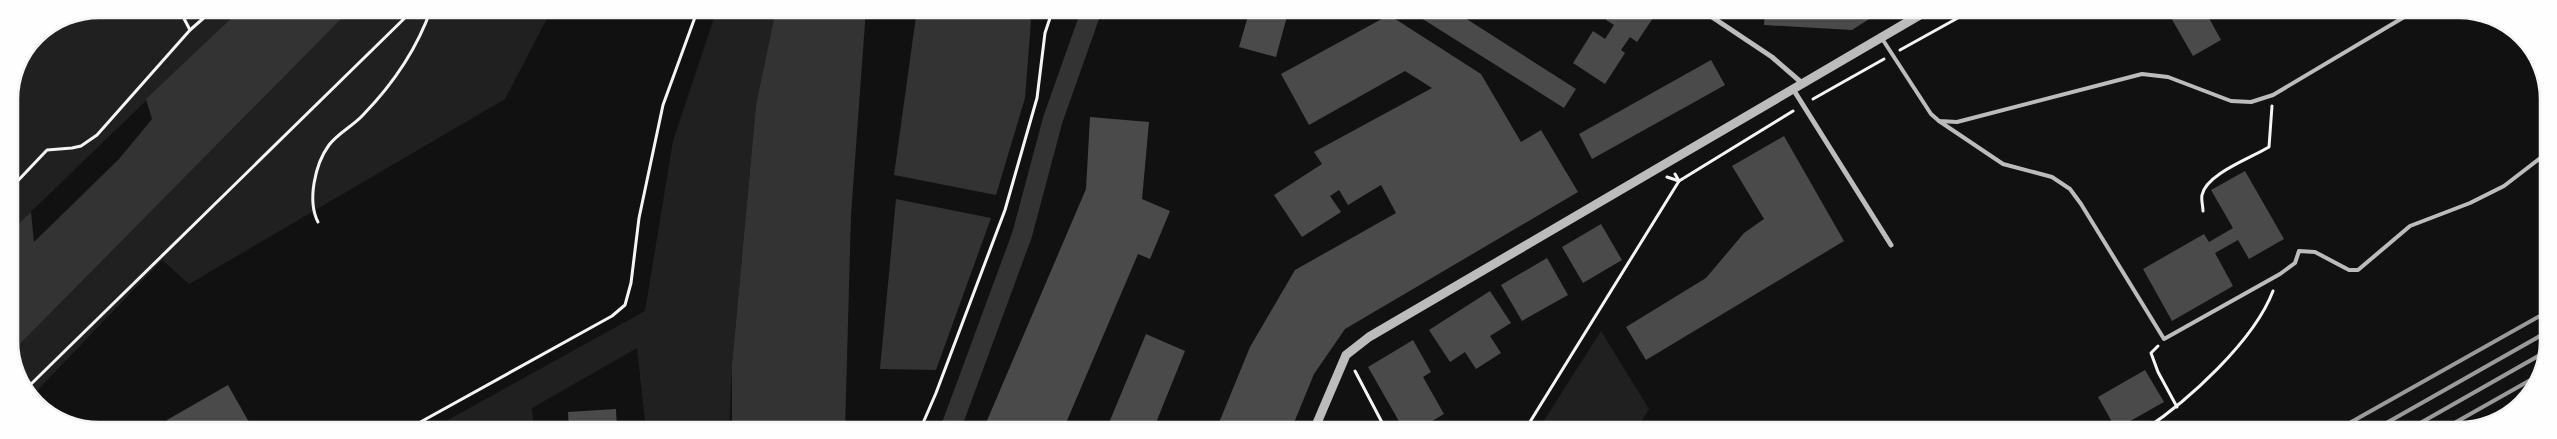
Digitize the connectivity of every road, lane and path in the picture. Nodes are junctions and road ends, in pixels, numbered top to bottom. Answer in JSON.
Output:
{"nodes":[{"id":1,"x":184,"y":18,"type":"edge"},
{"id":2,"x":204,"y":18,"type":"edge"},
{"id":3,"x":405,"y":18,"type":"edge"},
{"id":4,"x":427,"y":18,"type":"edge"},
{"id":5,"x":695,"y":18,"type":"edge"},
{"id":6,"x":1050,"y":18,"type":"edge"},
{"id":7,"x":1714,"y":18,"type":"edge"},
{"id":8,"x":1914,"y":18,"type":"edge"},
{"id":9,"x":2403,"y":18,"type":"edge"},
{"id":10,"x":190,"y":30,"type":"junction"},
{"id":11,"x":1881,"y":37,"type":"junction"},
{"id":12,"x":1802,"y":83,"type":"junction"},
{"id":13,"x":1793,"y":89,"type":"junction"},
{"id":14,"x":2273,"y":95,"type":"junction"},
{"id":15,"x":1805,"y":104,"type":"junction"},
{"id":16,"x":1939,"y":121,"type":"junction"},
{"id":17,"x":2540,"y":158,"type":"edge"},
{"id":18,"x":1668,"y":163,"type":"junction"},
{"id":19,"x":18,"y":181,"type":"edge"},
{"id":20,"x":1679,"y":181,"type":"junction"},
{"id":21,"x":2203,"y":211,"type":"dead end"},
{"id":22,"x":318,"y":222,"type":"dead end"},
{"id":23,"x":1891,"y":245,"type":"dead end"},
{"id":24,"x":2280,"y":274,"type":"junction"},
{"id":25,"x":2164,"y":339,"type":"junction"},
{"id":26,"x":1346,"y":354,"type":"junction"},
{"id":27,"x":30,"y":385,"type":"edge"},
{"id":28,"x":2176,"y":406,"type":"junction"},
{"id":29,"x":420,"y":422,"type":"edge"},
{"id":30,"x":923,"y":422,"type":"edge"},
{"id":31,"x":1317,"y":422,"type":"edge"},
{"id":32,"x":1382,"y":422,"type":"edge"},
{"id":33,"x":1530,"y":422,"type":"edge"},
{"id":34,"x":2155,"y":422,"type":"edge"}],
"edges":[{"from":1,"to":10,"type":"path"},
{"from":2,"to":10,"type":"path"},
{"from":3,"to":27,"type":"path"},
{"from":4,"to":22,"type":"path"},
{"from":5,"to":29,"type":"path"},
{"from":6,"to":30,"type":"path"},
{"from":7,"to":12,"type":"street"},
{"from":8,"to":11,"type":"street"},
{"from":9,"to":14,"type":"lane"},
{"from":10,"to":19,"type":"path"},
{"from":11,"to":12,"type":"street"},
{"from":11,"to":16,"type":"lane"},
{"from":12,"to":13,"type":"street"},
{"from":13,"to":15,"type":"street"},
{"from":13,"to":18,"type":"street"},
{"from":14,"to":16,"type":"lane"},
{"from":14,"to":21,"type":"path"},
{"from":15,"to":20,"type":"path"},
{"from":15,"to":23,"type":"street"},
{"from":16,"to":25,"type":"lane"},
{"from":17,"to":24,"type":"lane"},
{"from":18,"to":20,"type":"path"},
{"from":18,"to":26,"type":"street"},
{"from":20,"to":33,"type":"path"},
{"from":24,"to":25,"type":"lane"},
{"from":24,"to":28,"type":"path"},
{"from":25,"to":28,"type":"path"},
{"from":26,"to":31,"type":"street"},
{"from":26,"to":32,"type":"path"},
{"from":28,"to":34,"type":"path"}]}
